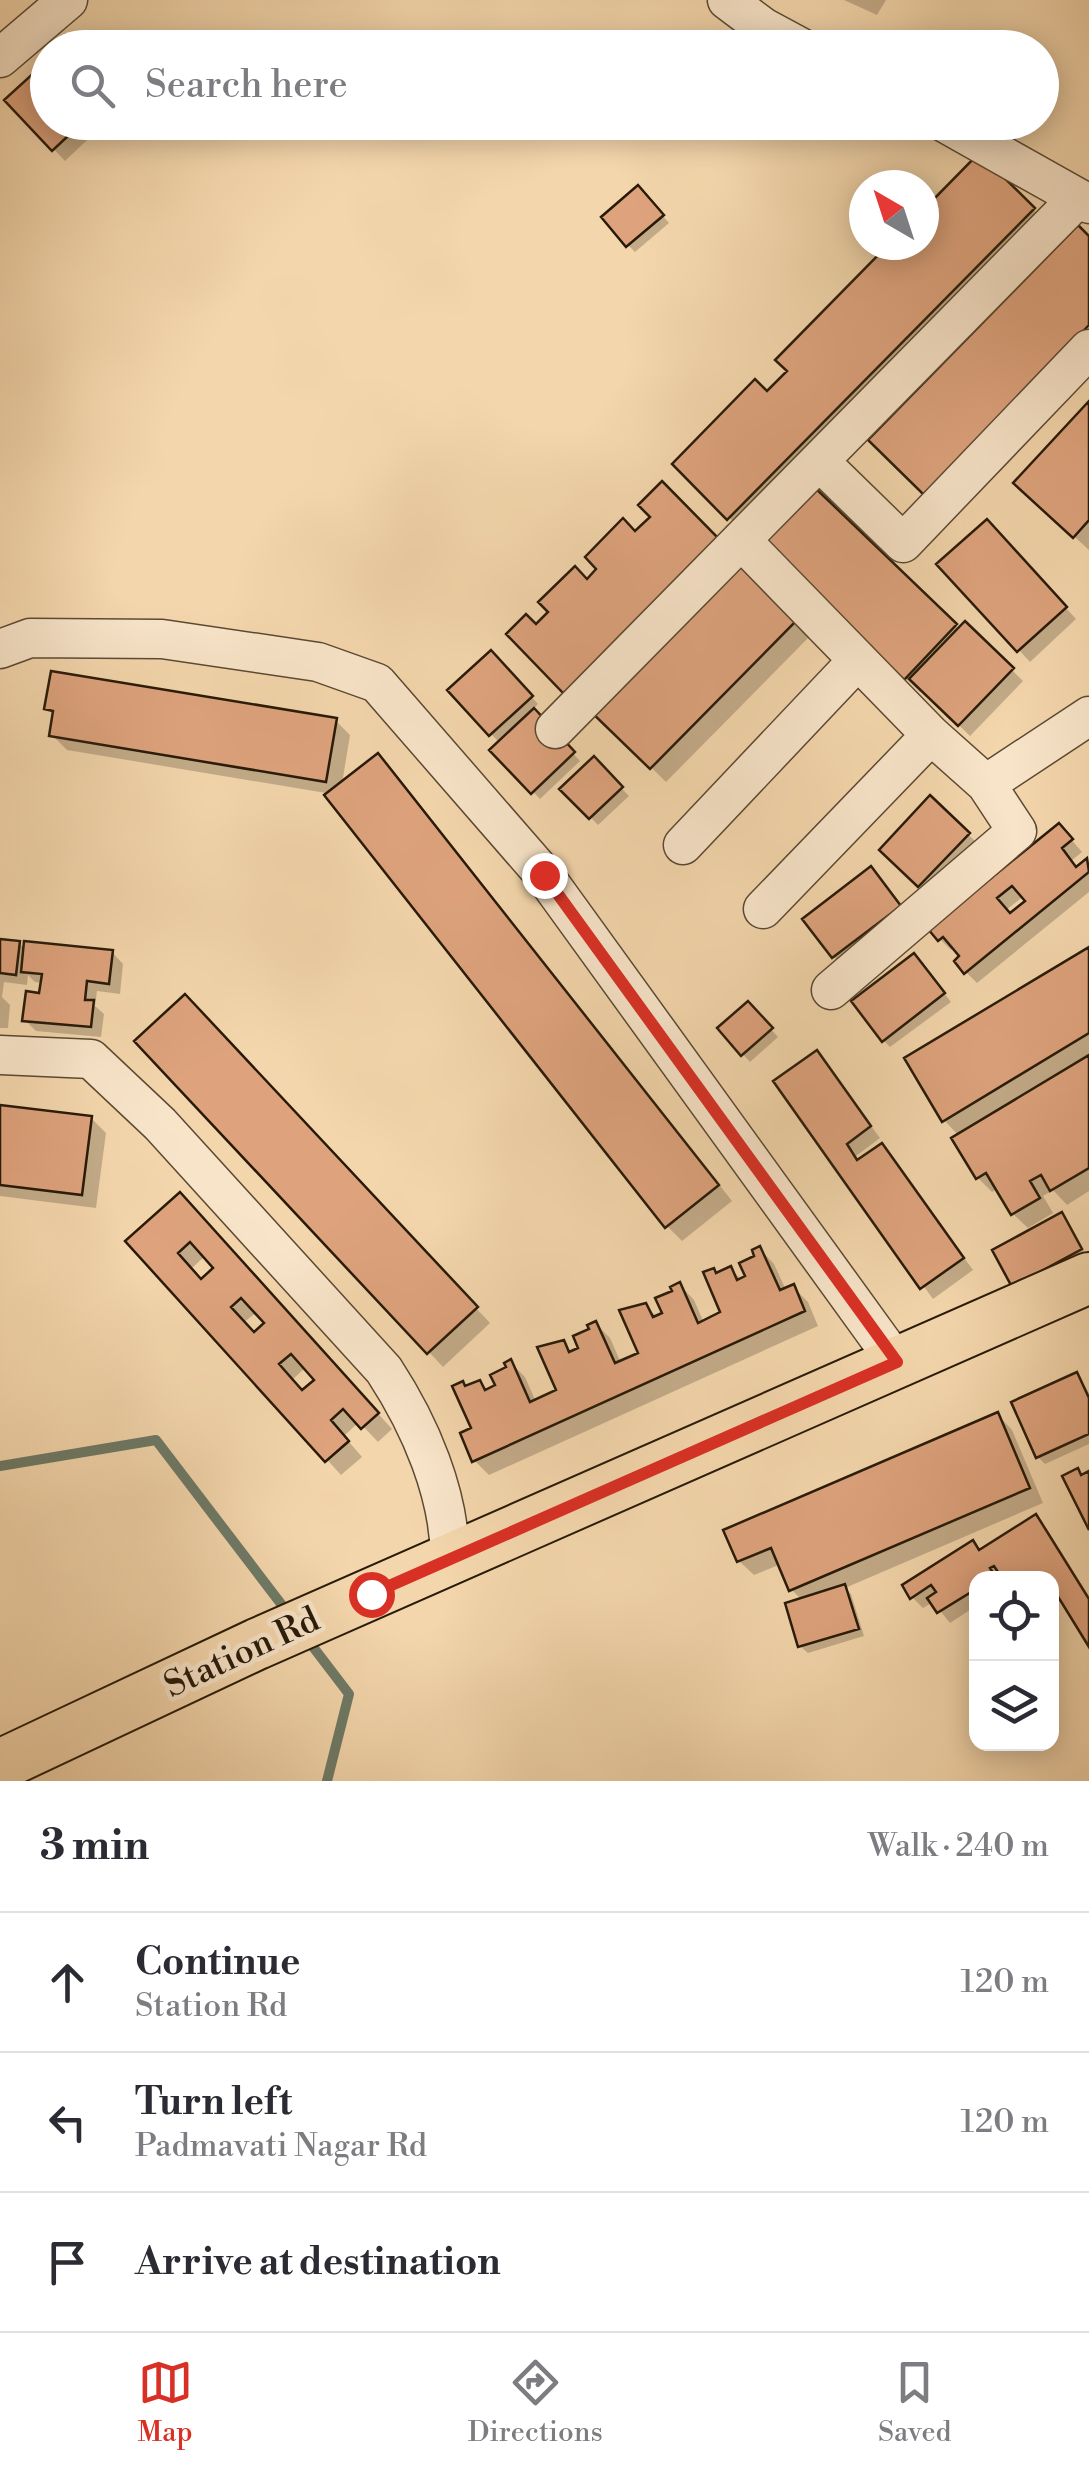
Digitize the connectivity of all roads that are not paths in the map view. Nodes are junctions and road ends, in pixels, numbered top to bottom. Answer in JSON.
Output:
{"nodes":[{"id":1,"x":68,"y":0,"type":"edge"},
{"id":2,"x":727,"y":0,"type":"edge"},
{"id":3,"x":33,"y":30,"type":"edge"},
{"id":4,"x":769,"y":30,"type":"edge"},
{"id":5,"x":30,"y":32,"type":"edge"},
{"id":6,"x":0,"y":58,"type":"edge"},
{"id":7,"x":975,"y":140,"type":"edge"},
{"id":8,"x":1084,"y":201,"type":"edge"},
{"id":9,"x":1089,"y":349,"type":"edge"},
{"id":10,"x":820,"y":461,"type":"junction"},
{"id":11,"x":741,"y":540,"type":"junction"},
{"id":12,"x":0,"y":650,"type":"edge"},
{"id":13,"x":858,"y":660,"type":"junction"},
{"id":14,"x":1089,"y":716,"type":"edge"},
{"id":15,"x":555,"y":728,"type":"dead end"},
{"id":16,"x":932,"y":735,"type":"junction"},
{"id":17,"x":986,"y":784,"type":"junction"},
{"id":18,"x":683,"y":845,"type":"dead end"},
{"id":19,"x":763,"y":909,"type":"dead end"},
{"id":20,"x":830,"y":990,"type":"dead end"},
{"id":21,"x":0,"y":1055,"type":"edge"},
{"id":22,"x":1089,"y":1278,"type":"edge"},
{"id":23,"x":897,"y":1362,"type":"junction"},
{"id":24,"x":450,"y":1560,"type":"junction"},
{"id":25,"x":0,"y":1765,"type":"edge"}],
"edges":[{"from":1,"to":3,"type":"street"},
{"from":2,"to":4,"type":"street"},
{"from":5,"to":6,"type":"street"},
{"from":7,"to":8,"type":"street"},
{"from":8,"to":10,"type":"street"},
{"from":9,"to":10,"type":"street"},
{"from":10,"to":11,"type":"street"},
{"from":11,"to":13,"type":"street"},
{"from":11,"to":15,"type":"street"},
{"from":12,"to":23,"type":"street"},
{"from":13,"to":16,"type":"street"},
{"from":13,"to":18,"type":"street"},
{"from":14,"to":17,"type":"street"},
{"from":16,"to":17,"type":"street"},
{"from":16,"to":19,"type":"street"},
{"from":17,"to":20,"type":"street"},
{"from":21,"to":24,"type":"street"},
{"from":22,"to":23,"type":"main road","name":"Station Rd"},
{"from":23,"to":24,"type":"main road","name":"Station Rd"},
{"from":24,"to":25,"type":"main road","name":"Station Rd"}]}
